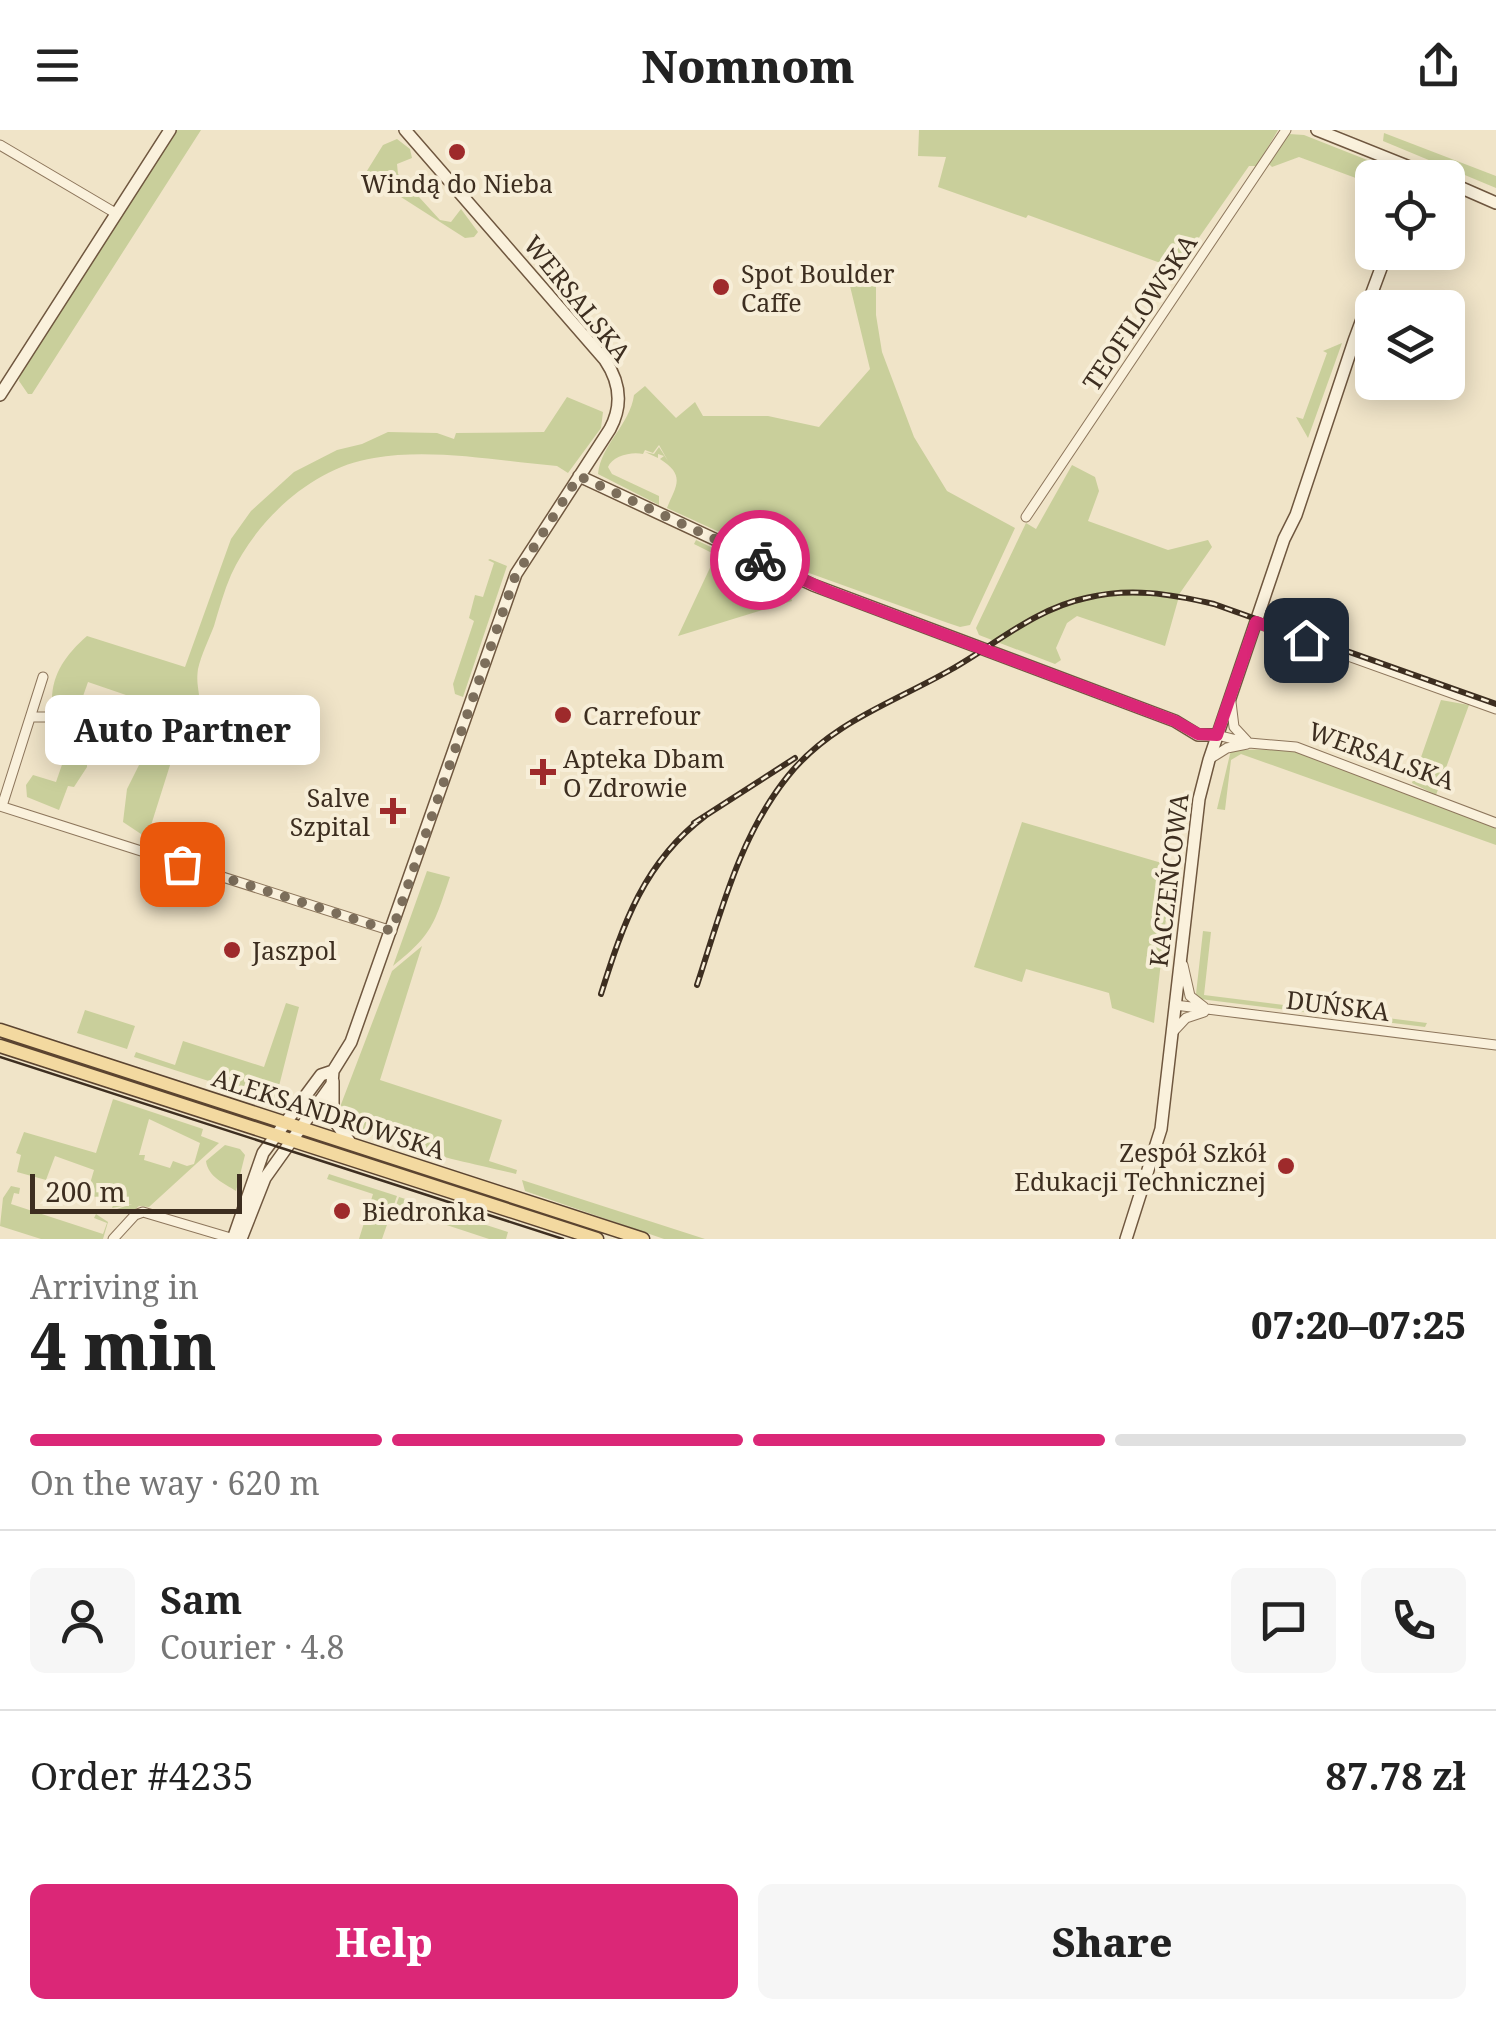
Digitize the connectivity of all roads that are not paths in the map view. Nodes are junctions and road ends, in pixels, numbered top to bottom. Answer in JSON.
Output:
{"nodes":[{"id":1,"x":170,"y":130,"type":"edge"},
{"id":2,"x":405,"y":130,"type":"edge"},
{"id":3,"x":1286,"y":130,"type":"edge"},
{"id":4,"x":1317,"y":130,"type":"edge"},
{"id":5,"x":0,"y":146,"type":"edge"},
{"id":6,"x":1385,"y":160,"type":"edge"},
{"id":7,"x":1465,"y":189,"type":"edge"},
{"id":8,"x":1496,"y":203,"type":"edge"},
{"id":9,"x":117,"y":214,"type":"junction"},
{"id":10,"x":1382,"y":270,"type":"edge"},
{"id":11,"x":0,"y":395,"type":"edge"},
{"id":12,"x":579,"y":476,"type":"junction"},
{"id":13,"x":1026,"y":518,"type":"dead end"},
{"id":14,"x":1256,"y":622,"type":"junction"},
{"id":15,"x":43,"y":677,"type":"dead end"},
{"id":16,"x":1231,"y":700,"type":"junction"},
{"id":17,"x":1496,"y":709,"type":"edge"},
{"id":18,"x":30,"y":717,"type":"junction"},
{"id":19,"x":1175,"y":721,"type":"junction"},
{"id":20,"x":1198,"y":734,"type":"junction"},
{"id":21,"x":1217,"y":735,"type":"junction"},
{"id":22,"x":1249,"y":743,"type":"junction"},
{"id":23,"x":151,"y":750,"type":"dead end"},
{"id":24,"x":1208,"y":760,"type":"junction"},
{"id":25,"x":1,"y":806,"type":"edge"},
{"id":26,"x":1496,"y":823,"type":"edge"},
{"id":27,"x":392,"y":931,"type":"junction"},
{"id":28,"x":1182,"y":957,"type":"junction"},
{"id":29,"x":1174,"y":1005,"type":"junction"},
{"id":30,"x":1211,"y":1010,"type":"junction"},
{"id":31,"x":0,"y":1030,"type":"edge"},
{"id":32,"x":1171,"y":1033,"type":"junction"},
{"id":33,"x":1496,"y":1045,"type":"edge"},
{"id":34,"x":0,"y":1046,"type":"edge"},
{"id":35,"x":333,"y":1076,"type":"junction"},
{"id":36,"x":285,"y":1120,"type":"junction"},
{"id":37,"x":303,"y":1126,"type":"junction"},
{"id":38,"x":275,"y":1135,"type":"junction"},
{"id":39,"x":292,"y":1140,"type":"junction"},
{"id":40,"x":349,"y":1141,"type":"junction"},
{"id":41,"x":113,"y":1239,"type":"edge"},
{"id":42,"x":235,"y":1239,"type":"edge"},
{"id":43,"x":598,"y":1239,"type":"edge"},
{"id":44,"x":644,"y":1239,"type":"edge"},
{"id":45,"x":1126,"y":1239,"type":"edge"}],
"edges":[{"from":1,"to":9,"type":"street"},
{"from":2,"to":12,"type":"street","name":"WERSALSKA"},
{"from":3,"to":13,"type":"street","name":"TEOFILOWSKA"},
{"from":4,"to":6,"type":"street"},
{"from":5,"to":9,"type":"street"},
{"from":7,"to":8,"type":"street"},
{"from":9,"to":11,"type":"street"},
{"from":10,"to":14,"type":"street","name":"KACZEŃCOWA"},
{"from":12,"to":19,"type":"street","name":"WERSALSKA"},
{"from":12,"to":27,"type":"street"},
{"from":14,"to":16,"type":"street","name":"KACZEŃCOWA"},
{"from":14,"to":17,"type":"street"},
{"from":15,"to":18,"type":"street"},
{"from":16,"to":21,"type":"street","name":"KACZEŃCOWA"},
{"from":16,"to":22,"type":"street"},
{"from":18,"to":23,"type":"street"},
{"from":18,"to":25,"type":"street"},
{"from":19,"to":20,"type":"street","name":"WERSALSKA"},
{"from":19,"to":21,"type":"street","name":"WERSALSKA"},
{"from":20,"to":21,"type":"street","name":"WERSALSKA"},
{"from":20,"to":24,"type":"street"},
{"from":21,"to":22,"type":"street","name":"WERSALSKA"},
{"from":21,"to":24,"type":"street","name":"KACZEŃCOWA"},
{"from":22,"to":24,"type":"street","name":"WERSALSKA"},
{"from":22,"to":26,"type":"street","name":"WERSALSKA"},
{"from":24,"to":28,"type":"street","name":"KACZEŃCOWA"},
{"from":25,"to":27,"type":"street"},
{"from":27,"to":35,"type":"street"},
{"from":28,"to":29,"type":"street","name":"KACZEŃCOWA"},
{"from":28,"to":30,"type":"street"},
{"from":29,"to":30,"type":"street","name":"DUŃSKA"},
{"from":29,"to":32,"type":"street","name":"KACZEŃCOWA"},
{"from":30,"to":32,"type":"street"},
{"from":30,"to":33,"type":"street","name":"DUŃSKA"},
{"from":31,"to":36,"type":"main road","name":"ALEKSANDROWSKA"},
{"from":32,"to":45,"type":"street","name":"KACZEŃCOWA"},
{"from":34,"to":38,"type":"main road","name":"ALEKSANDROWSKA"},
{"from":35,"to":36,"type":"street"},
{"from":35,"to":37,"type":"street"},
{"from":35,"to":40,"type":"street"},
{"from":36,"to":37,"type":"main road","name":"ALEKSANDROWSKA"},
{"from":36,"to":38,"type":"street"},
{"from":37,"to":39,"type":"street"},
{"from":37,"to":40,"type":"main road","name":"ALEKSANDROWSKA"},
{"from":38,"to":39,"type":"main road","name":"ALEKSANDROWSKA"},
{"from":38,"to":42,"type":"street"},
{"from":39,"to":42,"type":"street"},
{"from":39,"to":43,"type":"main road","name":"ALEKSANDROWSKA"},
{"from":40,"to":44,"type":"main road","name":"ALEKSANDROWSKA"},
{"from":41,"to":42,"type":"street"}]}
